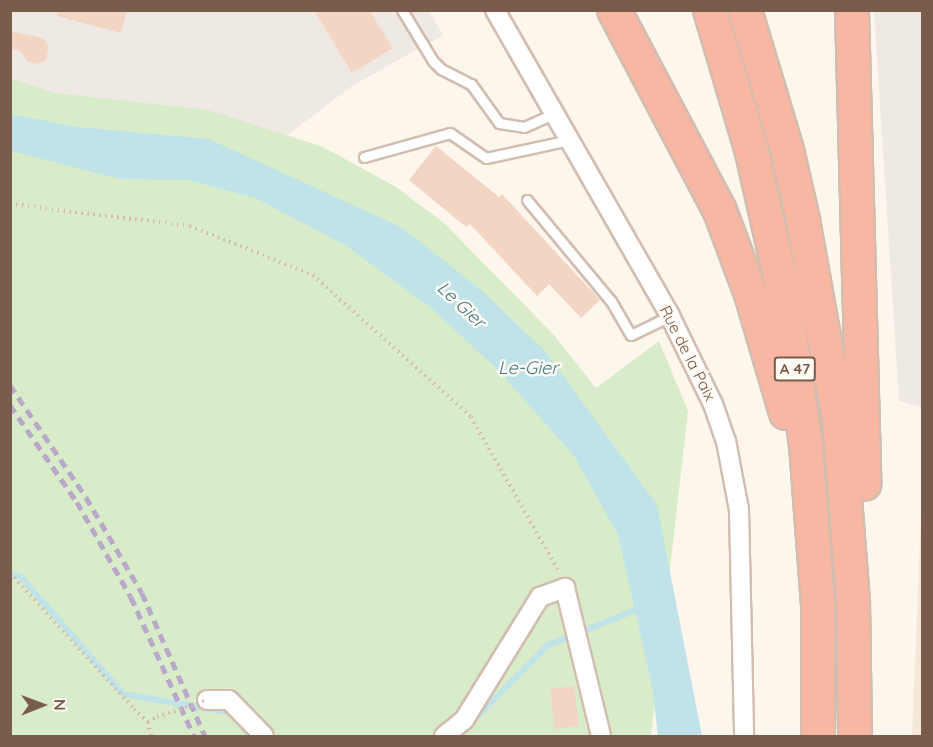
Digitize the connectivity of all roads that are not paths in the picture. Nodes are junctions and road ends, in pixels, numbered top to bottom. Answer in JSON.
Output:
{"nodes":[{"id":1,"x":402,"y":10,"type":"edge"},
{"id":2,"x":495,"y":10,"type":"edge"},
{"id":3,"x":614,"y":10,"type":"edge"},
{"id":4,"x":710,"y":10,"type":"edge"},
{"id":5,"x":745,"y":10,"type":"edge"},
{"id":6,"x":852,"y":10,"type":"edge"},
{"id":7,"x":555,"y":113,"type":"junction"},
{"id":8,"x":570,"y":140,"type":"junction"},
{"id":9,"x":364,"y":157,"type":"dead end"},
{"id":10,"x":527,"y":200,"type":"dead end"},
{"id":11,"x":670,"y":316,"type":"junction"},
{"id":12,"x":806,"y":445,"type":"junction"},
{"id":13,"x":853,"y":604,"type":"junction"},
{"id":14,"x":207,"y":700,"type":"road end"},
{"id":15,"x":264,"y":736,"type":"edge"},
{"id":16,"x":444,"y":736,"type":"edge"},
{"id":17,"x":601,"y":736,"type":"edge"},
{"id":18,"x":744,"y":736,"type":"edge"},
{"id":19,"x":818,"y":736,"type":"edge"},
{"id":20,"x":855,"y":736,"type":"edge"}],
"edges":[{"from":1,"to":7,"type":"lane"},
{"from":2,"to":7,"type":"street","name":"Rue de la Paix"},
{"from":3,"to":12,"type":"highway"},
{"from":4,"to":12,"type":"highway","number":"A 47"},
{"from":5,"to":13,"type":"highway","number":"A 47"},
{"from":6,"to":13,"type":"highway"},
{"from":7,"to":8,"type":"street","name":"Rue de la Paix"},
{"from":8,"to":9,"type":"lane"},
{"from":8,"to":11,"type":"street","name":"Rue de la Paix"},
{"from":10,"to":11,"type":"lane"},
{"from":11,"to":18,"type":"street","name":"Rue de la Paix"},
{"from":12,"to":19,"type":"highway","number":"A 47"},
{"from":13,"to":20,"type":"highway","number":"A 47"},
{"from":14,"to":15,"type":"street"},
{"from":16,"to":17,"type":"street"}]}
